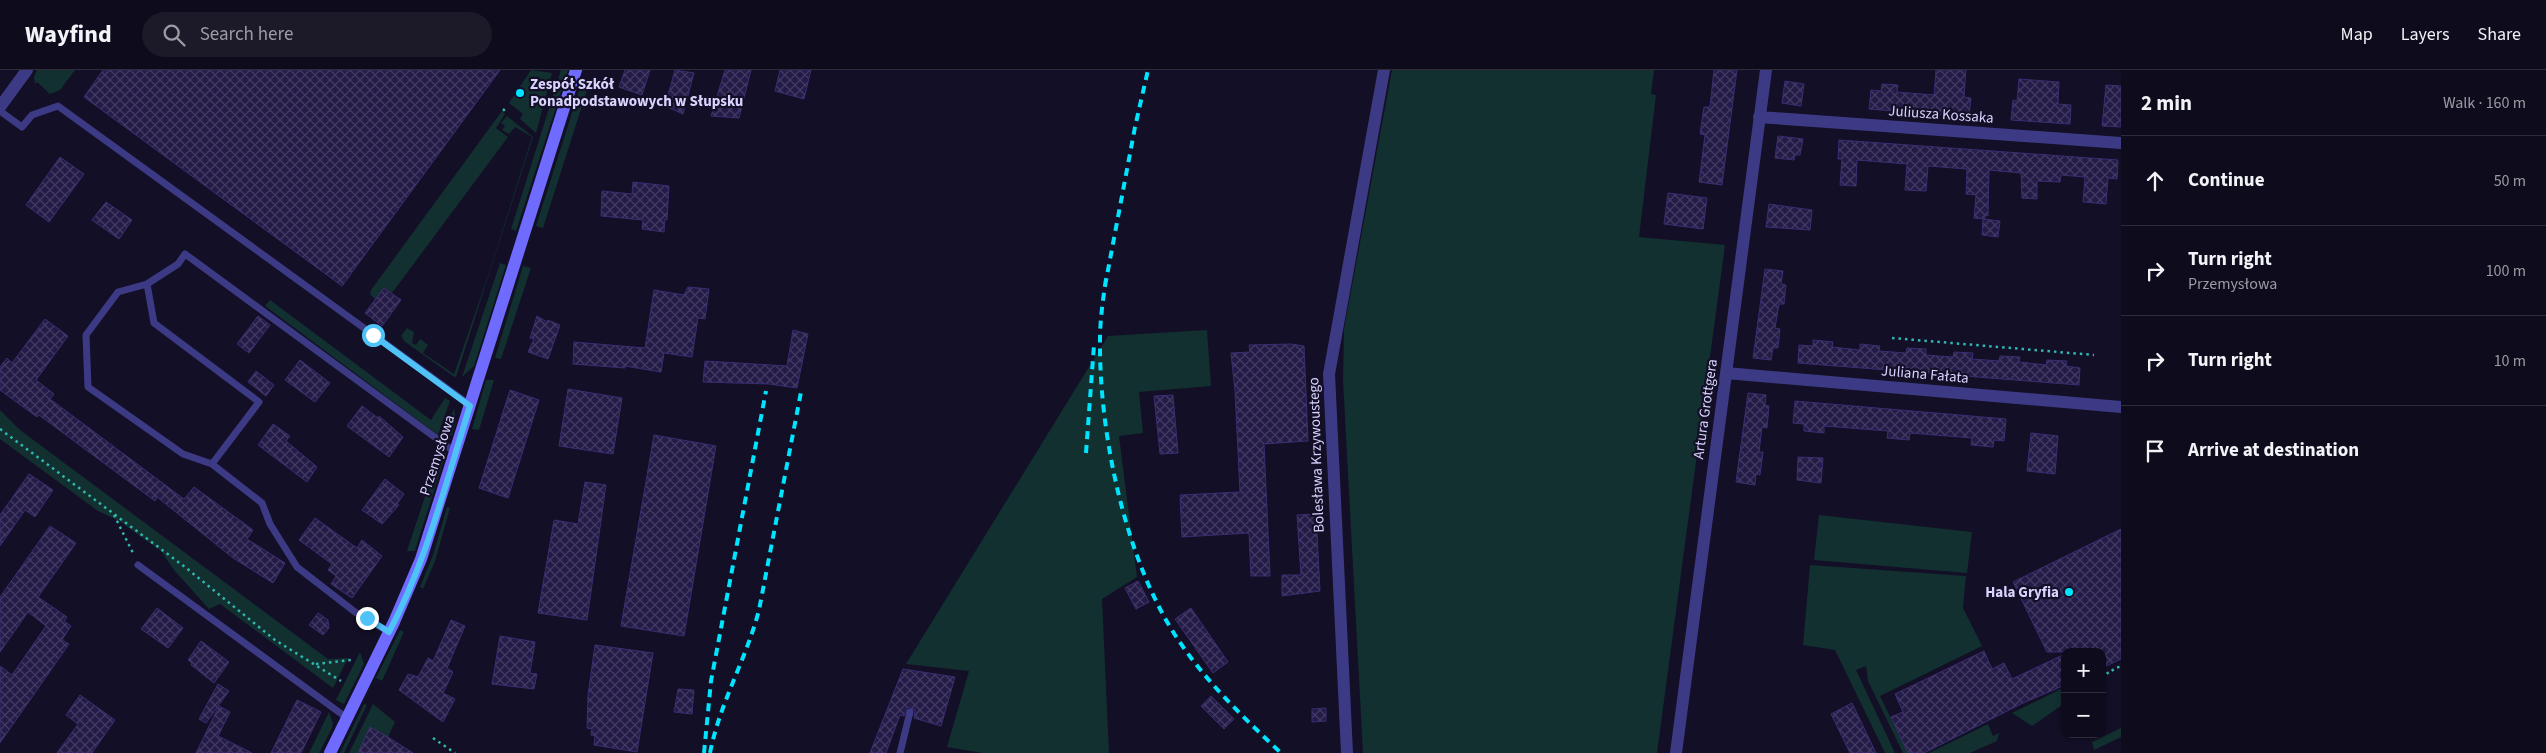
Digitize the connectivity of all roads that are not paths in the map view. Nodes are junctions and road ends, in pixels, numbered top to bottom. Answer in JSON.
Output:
{"nodes":[{"id":1,"x":27,"y":70,"type":"edge"},
{"id":2,"x":576,"y":70,"type":"edge"},
{"id":3,"x":1384,"y":70,"type":"edge"},
{"id":4,"x":1766,"y":70,"type":"edge"},
{"id":5,"x":0,"y":107,"type":"edge"},
{"id":6,"x":0,"y":111,"type":"edge"},
{"id":7,"x":1760,"y":117,"type":"junction"},
{"id":8,"x":2121,"y":143,"type":"edge"},
{"id":9,"x":147,"y":284,"type":"junction"},
{"id":10,"x":1726,"y":373,"type":"junction"},
{"id":11,"x":470,"y":406,"type":"junction"},
{"id":12,"x":2121,"y":407,"type":"edge"},
{"id":13,"x":455,"y":452,"type":"junction"},
{"id":14,"x":212,"y":464,"type":"junction"},
{"id":15,"x":138,"y":564,"type":"road end"},
{"id":16,"x":389,"y":632,"type":"junction"},
{"id":17,"x":910,"y":712,"type":"dead end"},
{"id":18,"x":347,"y":718,"type":"junction"},
{"id":19,"x":330,"y":753,"type":"edge"},
{"id":20,"x":900,"y":753,"type":"edge"},
{"id":21,"x":1347,"y":753,"type":"edge"},
{"id":22,"x":1676,"y":753,"type":"edge"}],
"edges":[{"from":1,"to":5,"type":"street"},
{"from":2,"to":11,"type":"street","name":"Przemysłowa"},
{"from":3,"to":21,"type":"street","name":"Bolesława Krzywoustego"},
{"from":4,"to":7,"type":"street","name":"Artura Grottgera"},
{"from":6,"to":11,"type":"lane"},
{"from":7,"to":8,"type":"street","name":"Juliusza Kossaka"},
{"from":7,"to":10,"type":"street","name":"Artura Grottgera"},
{"from":9,"to":13,"type":"lane"},
{"from":9,"to":14,"type":"lane"},
{"from":9,"to":14,"type":"lane"},
{"from":10,"to":12,"type":"street","name":"Juliana Fałata"},
{"from":10,"to":22,"type":"street","name":"Artura Grottgera"},
{"from":11,"to":13,"type":"street","name":"Przemysłowa"},
{"from":13,"to":16,"type":"street","name":"Przemysłowa"},
{"from":14,"to":16,"type":"lane"},
{"from":15,"to":18,"type":"lane"},
{"from":16,"to":18,"type":"street","name":"Przemysłowa"},
{"from":17,"to":20,"type":"lane"},
{"from":18,"to":19,"type":"street","name":"Przemysłowa"}]}
